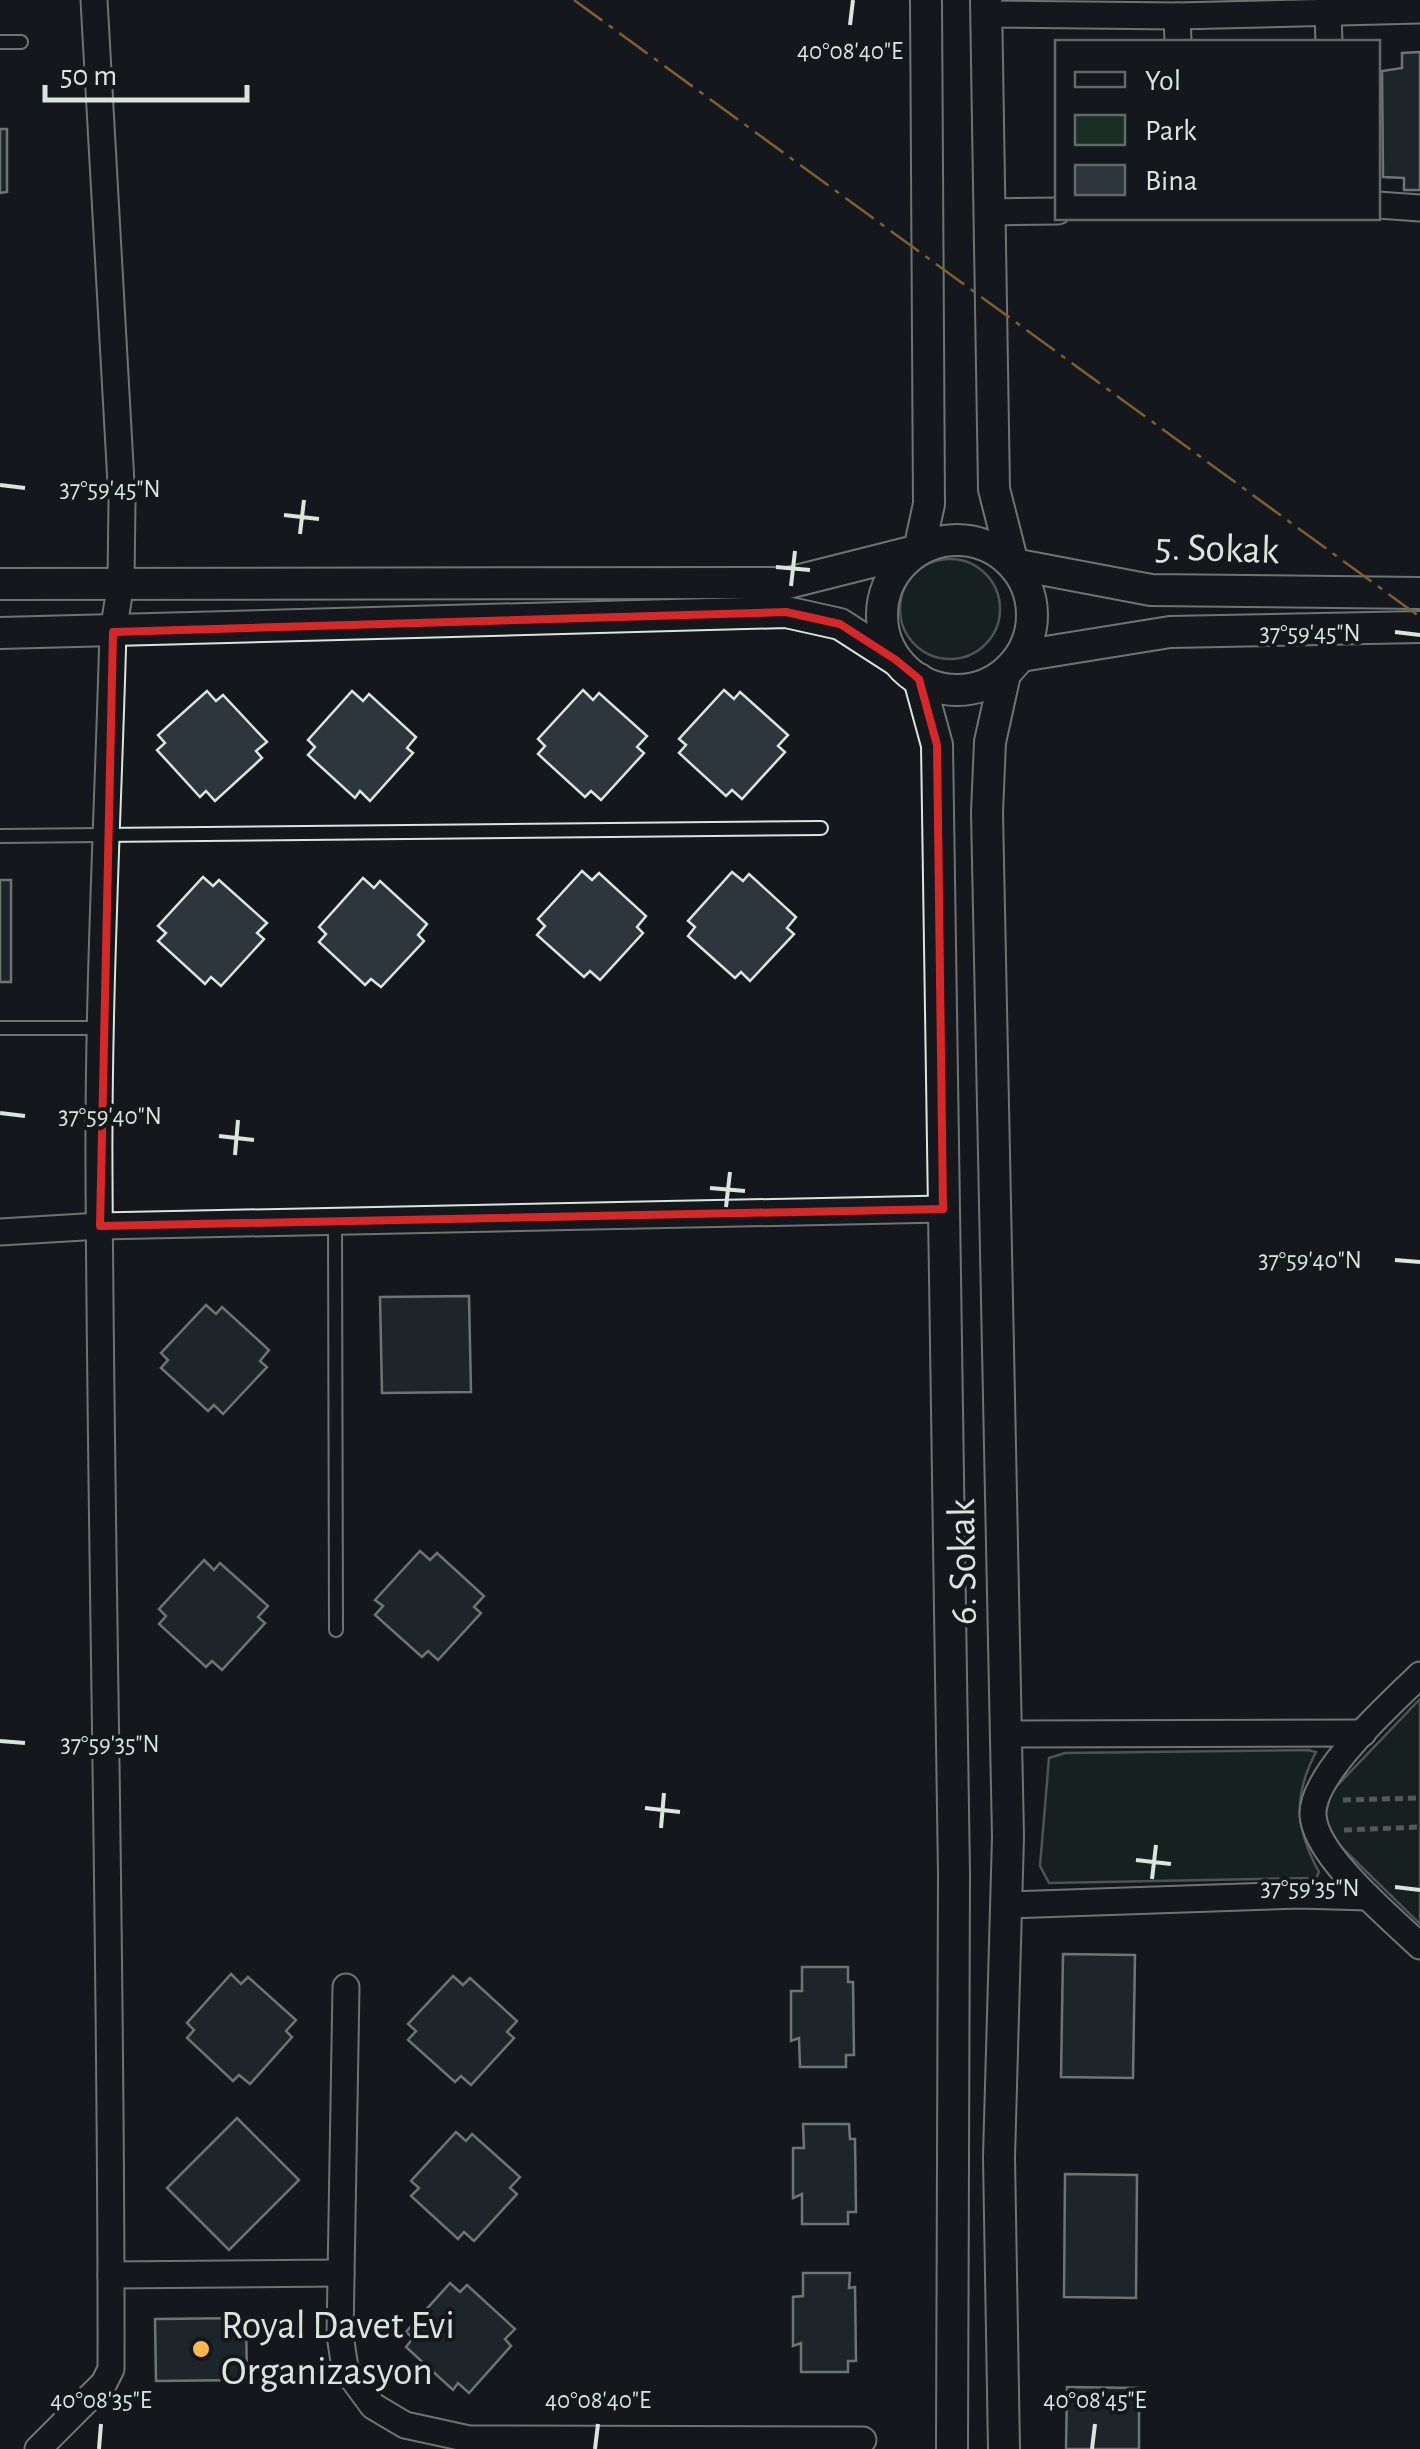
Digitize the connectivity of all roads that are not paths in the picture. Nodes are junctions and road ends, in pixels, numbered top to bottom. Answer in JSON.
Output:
{"nodes":[{"id":1,"x":94,"y":0,"type":"edge"},
{"id":2,"x":926,"y":0,"type":"edge"},
{"id":3,"x":986,"y":7,"type":"edge"},
{"id":4,"x":1420,"y":10,"type":"edge"},
{"id":5,"x":1328,"y":14,"type":"junction"},
{"id":6,"x":1177,"y":16,"type":"junction"},
{"id":7,"x":1178,"y":40,"type":"edge"},
{"id":8,"x":1329,"y":40,"type":"edge"},
{"id":9,"x":0,"y":42,"type":"edge"},
{"id":10,"x":21,"y":42,"type":"dead end"},
{"id":11,"x":1380,"y":205,"type":"edge"},
{"id":12,"x":1420,"y":208,"type":"edge"},
{"id":13,"x":1055,"y":211,"type":"edge"},
{"id":14,"x":988,"y":212,"type":"junction"},
{"id":15,"x":919,"y":550,"type":"junction"},
{"id":16,"x":1013,"y":564,"type":"junction"},
{"id":17,"x":121,"y":583,"type":"junction"},
{"id":18,"x":0,"y":584,"type":"edge"},
{"id":19,"x":1420,"y":593,"type":"edge"},
{"id":20,"x":1420,"y":627,"type":"edge"},
{"id":21,"x":113,"y":632,"type":"junction"},
{"id":22,"x":0,"y":633,"type":"edge"},
{"id":23,"x":1013,"y":665,"type":"junction"},
{"id":24,"x":907,"y":669,"type":"junction"},
{"id":25,"x":821,"y":828,"type":"dead end"},
{"id":26,"x":0,"y":836,"type":"edge"},
{"id":27,"x":108,"y":837,"type":"junction"},
{"id":28,"x":0,"y":1028,"type":"edge"},
{"id":29,"x":103,"y":1028,"type":"junction"},
{"id":30,"x":943,"y":1209,"type":"junction"},
{"id":31,"x":334,"y":1221,"type":"junction"},
{"id":32,"x":100,"y":1226,"type":"junction"},
{"id":33,"x":0,"y":1232,"type":"edge"},
{"id":34,"x":336,"y":1630,"type":"dead end"},
{"id":35,"x":1420,"y":1675,"type":"edge"},
{"id":36,"x":1363,"y":1733,"type":"junction"},
{"id":37,"x":1006,"y":1734,"type":"junction"},
{"id":38,"x":1368,"y":1897,"type":"junction"},
{"id":39,"x":1006,"y":1904,"type":"junction"},
{"id":40,"x":1420,"y":1946,"type":"edge"},
{"id":41,"x":346,"y":1986,"type":"dead end"},
{"id":42,"x":341,"y":2272,"type":"junction"},
{"id":43,"x":111,"y":2274,"type":"junction"},
{"id":44,"x":863,"y":2440,"type":"dead end"},
{"id":45,"x":38,"y":2449,"type":"edge"},
{"id":46,"x":952,"y":2449,"type":"edge"},
{"id":47,"x":1004,"y":2449,"type":"edge"}],
"edges":[{"from":1,"to":17,"type":"street"},
{"from":2,"to":15,"type":"street"},
{"from":3,"to":6,"type":"street"},
{"from":3,"to":14,"type":"street"},
{"from":4,"to":5,"type":"street"},
{"from":5,"to":6,"type":"street"},
{"from":5,"to":8,"type":"street"},
{"from":6,"to":7,"type":"street"},
{"from":9,"to":10,"type":"lane"},
{"from":11,"to":12,"type":"street"},
{"from":13,"to":14,"type":"street"},
{"from":14,"to":16,"type":"street"},
{"from":15,"to":16,"type":"street"},
{"from":15,"to":17,"type":"street"},
{"from":15,"to":24,"type":"street"},
{"from":16,"to":19,"type":"street","name":"5. Sokak"},
{"from":16,"to":23,"type":"street"},
{"from":17,"to":18,"type":"street"},
{"from":17,"to":21,"type":"street"},
{"from":20,"to":23,"type":"street","name":"5. Sokak"},
{"from":21,"to":22,"type":"street"},
{"from":21,"to":24,"type":"street"},
{"from":21,"to":27,"type":"street"},
{"from":23,"to":24,"type":"street"},
{"from":23,"to":37,"type":"street","name":"6. Sokak"},
{"from":24,"to":30,"type":"street","name":"6. Sokak"},
{"from":25,"to":27,"type":"lane"},
{"from":26,"to":27,"type":"lane"},
{"from":27,"to":29,"type":"street"},
{"from":28,"to":29,"type":"lane"},
{"from":29,"to":32,"type":"street"},
{"from":30,"to":31,"type":"street"},
{"from":30,"to":46,"type":"street","name":"6. Sokak"},
{"from":31,"to":32,"type":"street"},
{"from":31,"to":34,"type":"lane"},
{"from":32,"to":33,"type":"street"},
{"from":32,"to":43,"type":"street"},
{"from":35,"to":36,"type":"street"},
{"from":36,"to":37,"type":"street"},
{"from":36,"to":38,"type":"street"},
{"from":37,"to":39,"type":"street","name":"6. Sokak"},
{"from":38,"to":39,"type":"street"},
{"from":38,"to":40,"type":"street"},
{"from":39,"to":47,"type":"street","name":"6. Sokak"},
{"from":41,"to":42,"type":"street"},
{"from":42,"to":43,"type":"street"},
{"from":42,"to":44,"type":"street"},
{"from":43,"to":45,"type":"street"}]}
